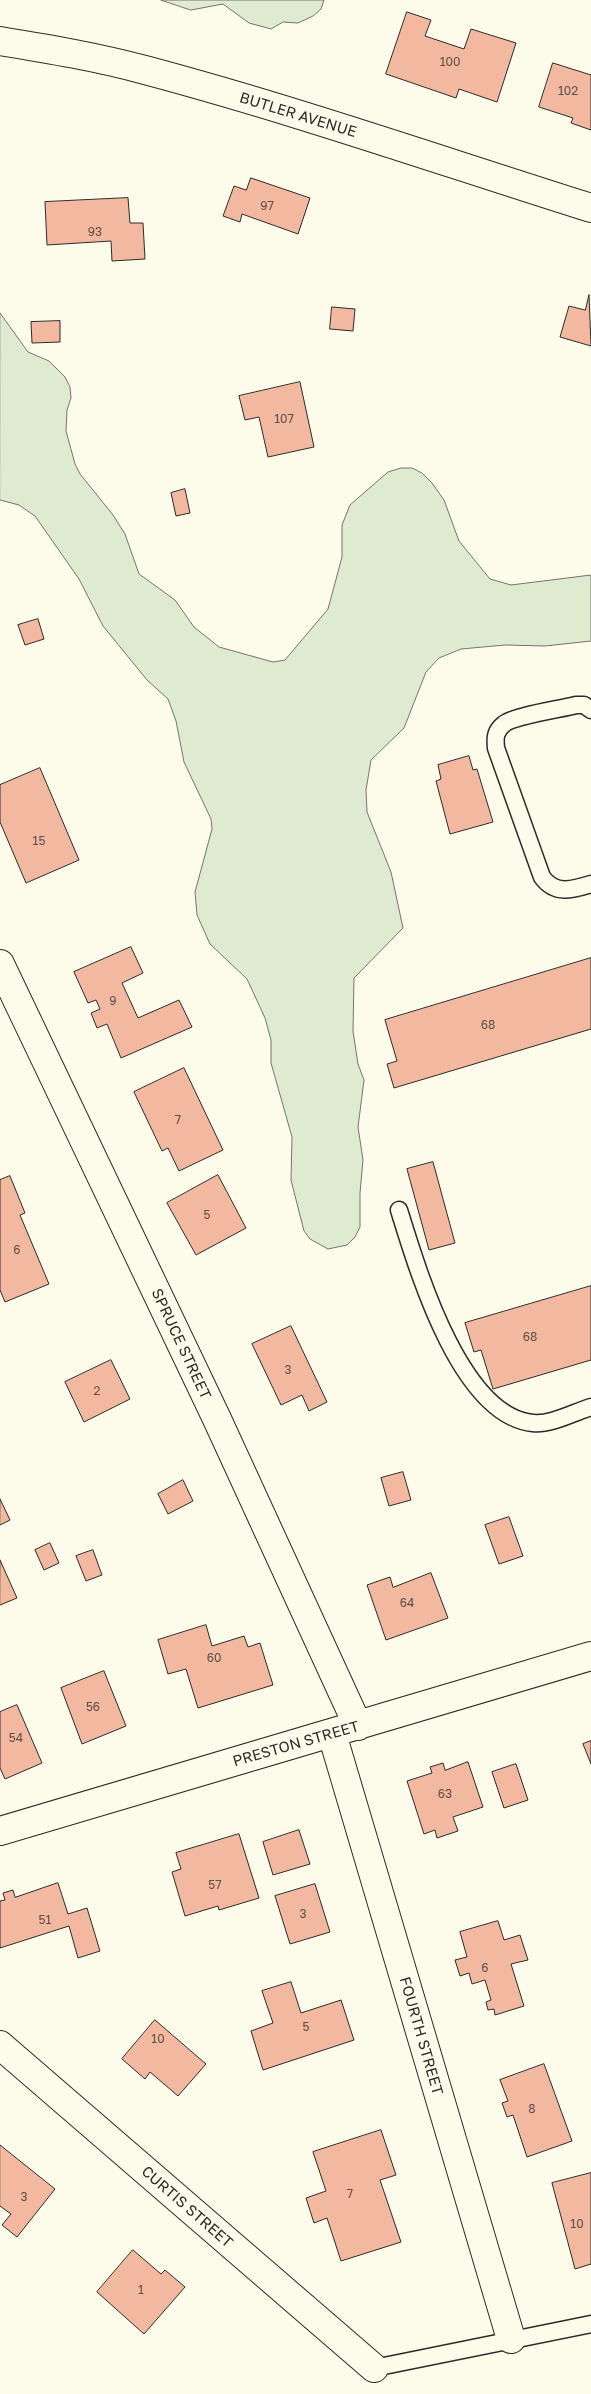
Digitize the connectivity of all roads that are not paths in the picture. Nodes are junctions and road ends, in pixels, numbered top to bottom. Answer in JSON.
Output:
{"nodes":[{"id":1,"x":0,"y":40,"type":"edge"},
{"id":2,"x":591,"y":208,"type":"edge"},
{"id":3,"x":591,"y":710,"type":"edge"},
{"id":4,"x":591,"y":884,"type":"edge"},
{"id":5,"x":0,"y":964,"type":"edge"},
{"id":6,"x":399,"y":1210,"type":"dead end"},
{"id":7,"x":591,"y":1407,"type":"edge"},
{"id":8,"x":591,"y":1656,"type":"edge"},
{"id":9,"x":345,"y":1730,"type":"junction"},
{"id":10,"x":0,"y":1831,"type":"edge"},
{"id":11,"x":0,"y":2045,"type":"edge"},
{"id":12,"x":591,"y":2324,"type":"edge"},
{"id":13,"x":510,"y":2339,"type":"junction"},
{"id":14,"x":374,"y":2368,"type":"joint"}],
"edges":[{"from":1,"to":2,"type":"street","name":"BUTLER AVENUE"},
{"from":3,"to":4,"type":"lane"},
{"from":5,"to":9,"type":"street","name":"SPRUCE STREET"},
{"from":6,"to":7,"type":"lane"},
{"from":8,"to":9,"type":"street","name":"PRESTON STREET"},
{"from":9,"to":10,"type":"street","name":"PRESTON STREET"},
{"from":9,"to":13,"type":"street","name":"FOURTH STREET"},
{"from":11,"to":14,"type":"street","name":"CURTIS STREET"},
{"from":12,"to":13,"type":"lane"},
{"from":13,"to":14,"type":"lane"}]}
